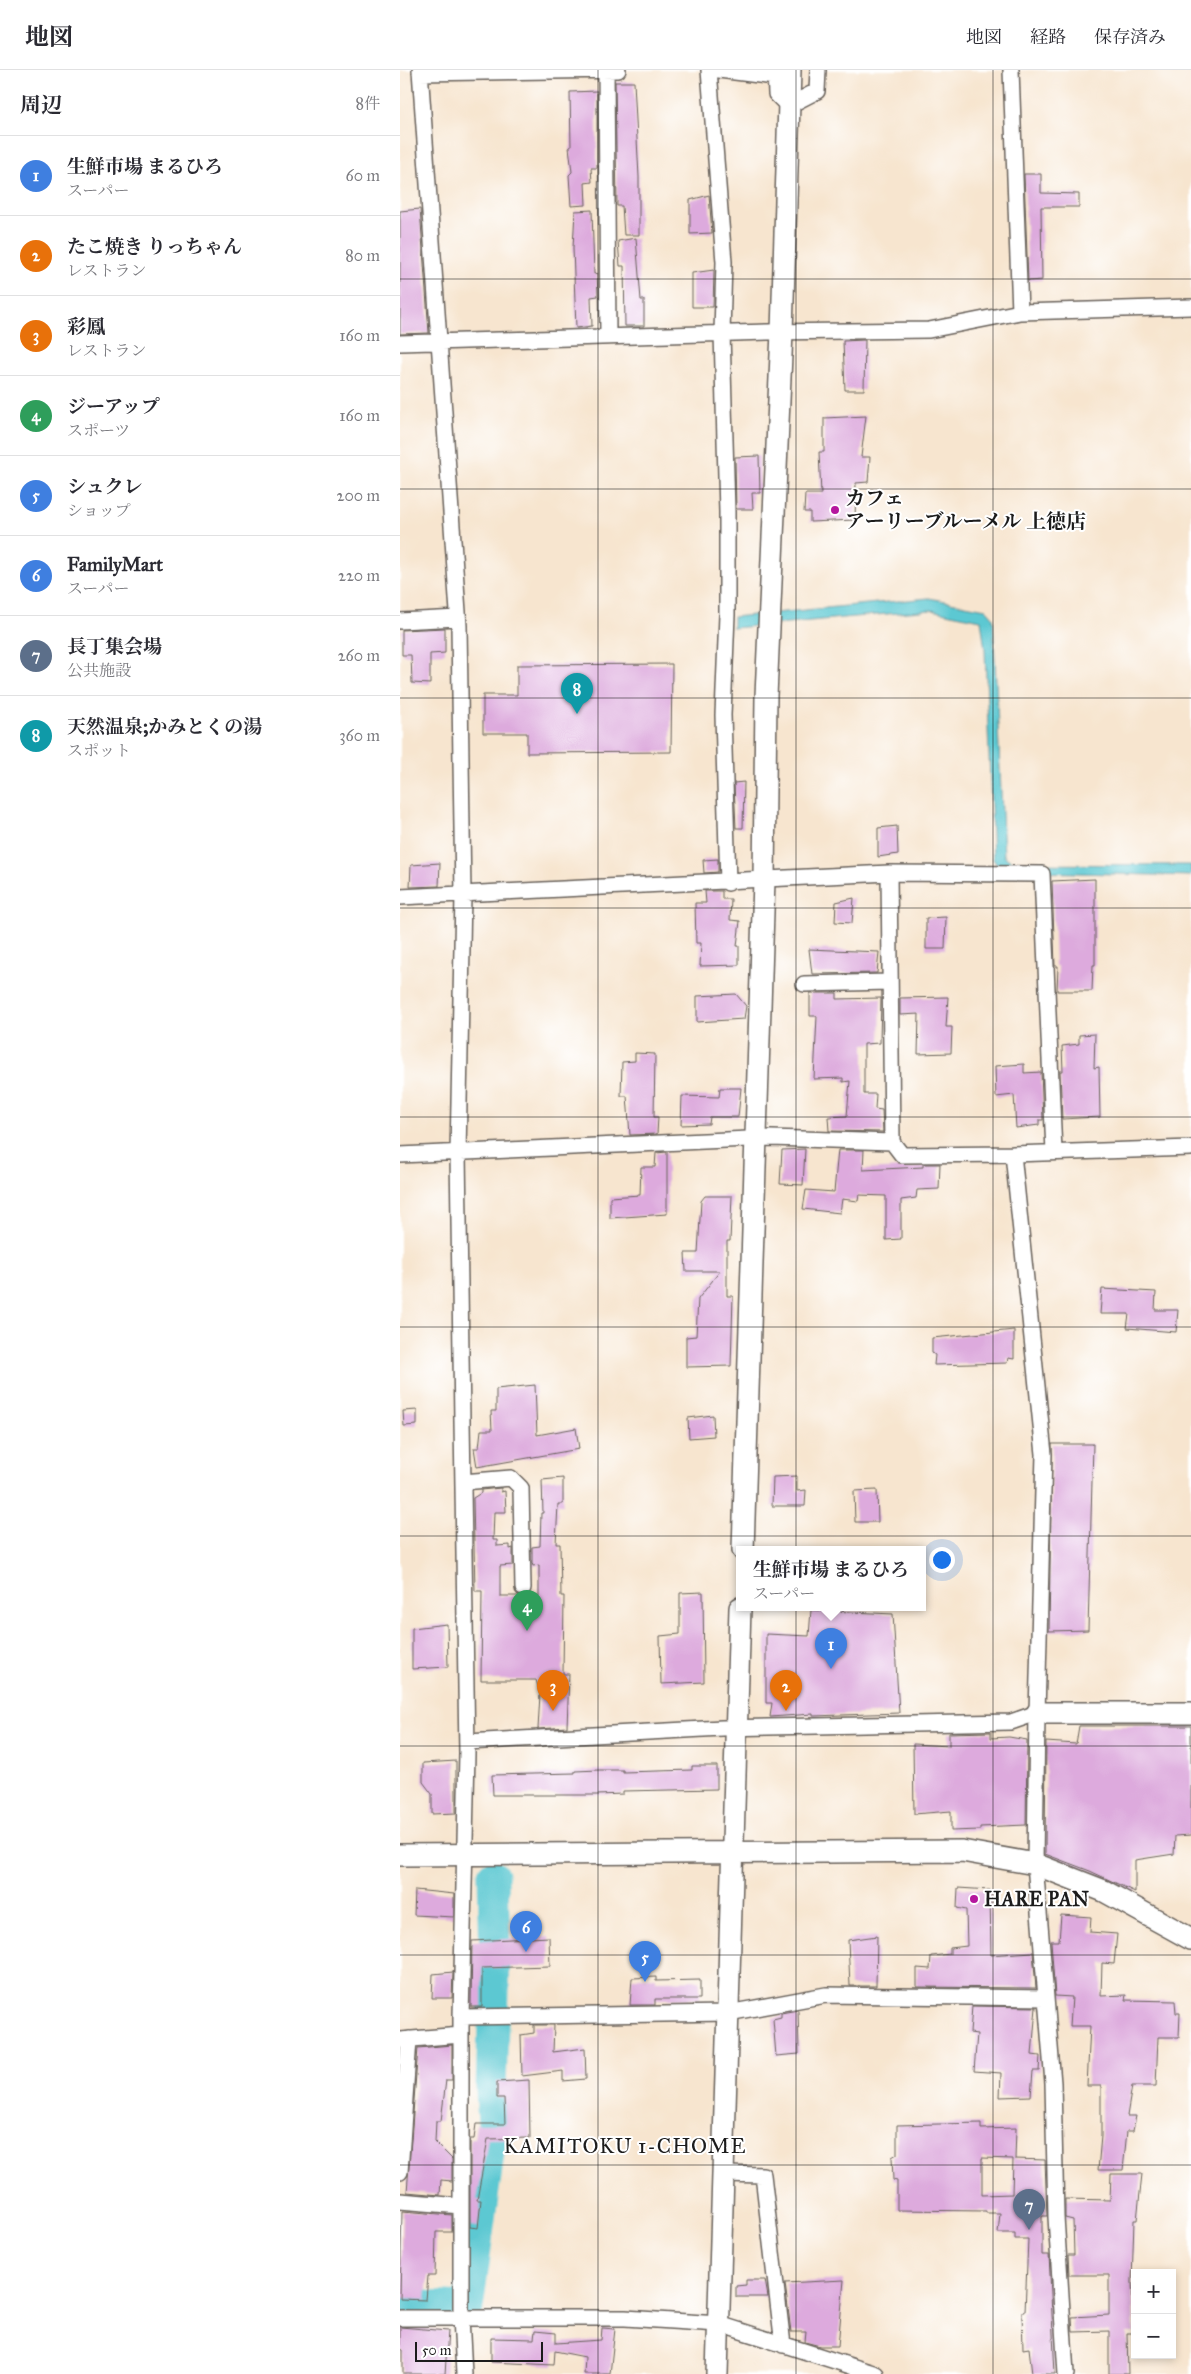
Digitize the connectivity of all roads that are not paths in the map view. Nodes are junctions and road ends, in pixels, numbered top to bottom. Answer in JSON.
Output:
{"nodes":[{"id":1,"x":606,"y":70,"type":"edge"},
{"id":2,"x":618,"y":70,"type":"edge"},
{"id":3,"x":709,"y":70,"type":"edge"},
{"id":4,"x":719,"y":70,"type":"edge"},
{"id":5,"x":818,"y":70,"type":"edge"},
{"id":6,"x":1011,"y":70,"type":"edge"},
{"id":7,"x":420,"y":72,"type":"edge"},
{"id":8,"x":756,"y":72,"type":"edge"},
{"id":9,"x":780,"y":72,"type":"edge"},
{"id":10,"x":788,"y":106,"type":"junction"},
{"id":11,"x":1191,"y":307,"type":"edge"},
{"id":12,"x":1020,"y":312,"type":"junction"},
{"id":13,"x":782,"y":332,"type":"junction"},
{"id":14,"x":722,"y":333,"type":"junction"},
{"id":15,"x":608,"y":337,"type":"junction"},
{"id":16,"x":440,"y":342,"type":"junction"},
{"id":17,"x":400,"y":343,"type":"edge"},
{"id":18,"x":458,"y":618,"type":"junction"},
{"id":19,"x":400,"y":620,"type":"edge"},
{"id":20,"x":888,"y":874,"type":"junction"},
{"id":21,"x":764,"y":880,"type":"junction"},
{"id":22,"x":728,"y":883,"type":"junction"},
{"id":23,"x":463,"y":895,"type":"junction"},
{"id":24,"x":400,"y":897,"type":"edge"},
{"id":25,"x":890,"y":982,"type":"junction"},
{"id":26,"x":804,"y":984,"type":"dead end"},
{"id":27,"x":756,"y":1139,"type":"junction"},
{"id":28,"x":892,"y":1142,"type":"junction"},
{"id":29,"x":1191,"y":1148,"type":"edge"},
{"id":30,"x":1054,"y":1152,"type":"junction"},
{"id":31,"x":458,"y":1154,"type":"junction"},
{"id":32,"x":1014,"y":1154,"type":"junction"},
{"id":33,"x":400,"y":1155,"type":"edge"},
{"id":34,"x":462,"y":1482,"type":"junction"},
{"id":35,"x":742,"y":1546,"type":"edge"},
{"id":36,"x":523,"y":1588,"type":"dead end"},
{"id":37,"x":740,"y":1611,"type":"edge"},
{"id":38,"x":1191,"y":1713,"type":"edge"},
{"id":39,"x":1037,"y":1714,"type":"junction"},
{"id":40,"x":738,"y":1728,"type":"junction"},
{"id":41,"x":467,"y":1742,"type":"junction"},
{"id":42,"x":734,"y":1854,"type":"junction"},
{"id":43,"x":400,"y":1855,"type":"edge"},
{"id":44,"x":464,"y":1855,"type":"junction"},
{"id":45,"x":1036,"y":1864,"type":"junction"},
{"id":46,"x":1191,"y":1939,"type":"edge"},
{"id":47,"x":1045,"y":1998,"type":"junction"},
{"id":48,"x":728,"y":2013,"type":"junction"},
{"id":49,"x":461,"y":2017,"type":"junction"},
{"id":50,"x":461,"y":2035,"type":"junction"},
{"id":51,"x":405,"y":2039,"type":"edge"},
{"id":52,"x":400,"y":2172,"type":"edge"},
{"id":53,"x":723,"y":2174,"type":"junction"},
{"id":54,"x":400,"y":2201,"type":"edge"},
{"id":55,"x":461,"y":2206,"type":"junction"},
{"id":56,"x":461,"y":2317,"type":"junction"},
{"id":57,"x":400,"y":2318,"type":"edge"},
{"id":58,"x":719,"y":2324,"type":"junction"},
{"id":59,"x":782,"y":2345,"type":"junction"},
{"id":60,"x":464,"y":2374,"type":"edge"},
{"id":61,"x":717,"y":2374,"type":"edge"},
{"id":62,"x":876,"y":2374,"type":"edge"},
{"id":63,"x":1066,"y":2374,"type":"edge"}],
"edges":[{"from":1,"to":2,"type":"street"},
{"from":1,"to":7,"type":"street"},
{"from":1,"to":15,"type":"street"},
{"from":3,"to":14,"type":"street"},
{"from":4,"to":8,"type":"street"},
{"from":5,"to":10,"type":"street"},
{"from":6,"to":12,"type":"street"},
{"from":7,"to":16,"type":"street"},
{"from":8,"to":9,"type":"street"},
{"from":9,"to":10,"type":"street"},
{"from":10,"to":13,"type":"street"},
{"from":11,"to":12,"type":"street"},
{"from":12,"to":13,"type":"street"},
{"from":13,"to":14,"type":"street"},
{"from":13,"to":21,"type":"street"},
{"from":14,"to":15,"type":"street"},
{"from":14,"to":22,"type":"street"},
{"from":15,"to":16,"type":"street"},
{"from":16,"to":17,"type":"street"},
{"from":16,"to":18,"type":"street"},
{"from":18,"to":19,"type":"street"},
{"from":18,"to":23,"type":"street"},
{"from":20,"to":21,"type":"street"},
{"from":20,"to":25,"type":"street"},
{"from":20,"to":30,"type":"street"},
{"from":21,"to":22,"type":"street"},
{"from":21,"to":27,"type":"street"},
{"from":22,"to":23,"type":"street"},
{"from":23,"to":24,"type":"street"},
{"from":23,"to":31,"type":"street"},
{"from":25,"to":26,"type":"street"},
{"from":25,"to":28,"type":"street"},
{"from":27,"to":28,"type":"street"},
{"from":27,"to":31,"type":"street"},
{"from":27,"to":35,"type":"street"},
{"from":28,"to":32,"type":"street"},
{"from":29,"to":30,"type":"street"},
{"from":30,"to":32,"type":"street"},
{"from":31,"to":33,"type":"street"},
{"from":31,"to":34,"type":"street"},
{"from":32,"to":39,"type":"street"},
{"from":34,"to":36,"type":"street"},
{"from":34,"to":41,"type":"street"},
{"from":37,"to":40,"type":"street"},
{"from":38,"to":39,"type":"street"},
{"from":39,"to":40,"type":"street"},
{"from":39,"to":45,"type":"street"},
{"from":40,"to":41,"type":"street"},
{"from":40,"to":42,"type":"street"},
{"from":41,"to":44,"type":"street"},
{"from":42,"to":44,"type":"street"},
{"from":42,"to":45,"type":"street"},
{"from":42,"to":48,"type":"street"},
{"from":43,"to":44,"type":"street"},
{"from":44,"to":49,"type":"street"},
{"from":45,"to":46,"type":"street"},
{"from":45,"to":47,"type":"street"},
{"from":47,"to":48,"type":"street"},
{"from":47,"to":63,"type":"street"},
{"from":48,"to":49,"type":"street"},
{"from":48,"to":53,"type":"street"},
{"from":49,"to":50,"type":"street"},
{"from":50,"to":51,"type":"street"},
{"from":50,"to":55,"type":"street"},
{"from":51,"to":52,"type":"street"},
{"from":53,"to":58,"type":"street"},
{"from":53,"to":59,"type":"street"},
{"from":54,"to":55,"type":"street"},
{"from":55,"to":56,"type":"street"},
{"from":56,"to":57,"type":"street"},
{"from":56,"to":58,"type":"street"},
{"from":56,"to":60,"type":"street"},
{"from":58,"to":59,"type":"street"},
{"from":58,"to":61,"type":"street"},
{"from":59,"to":62,"type":"street"}]}
